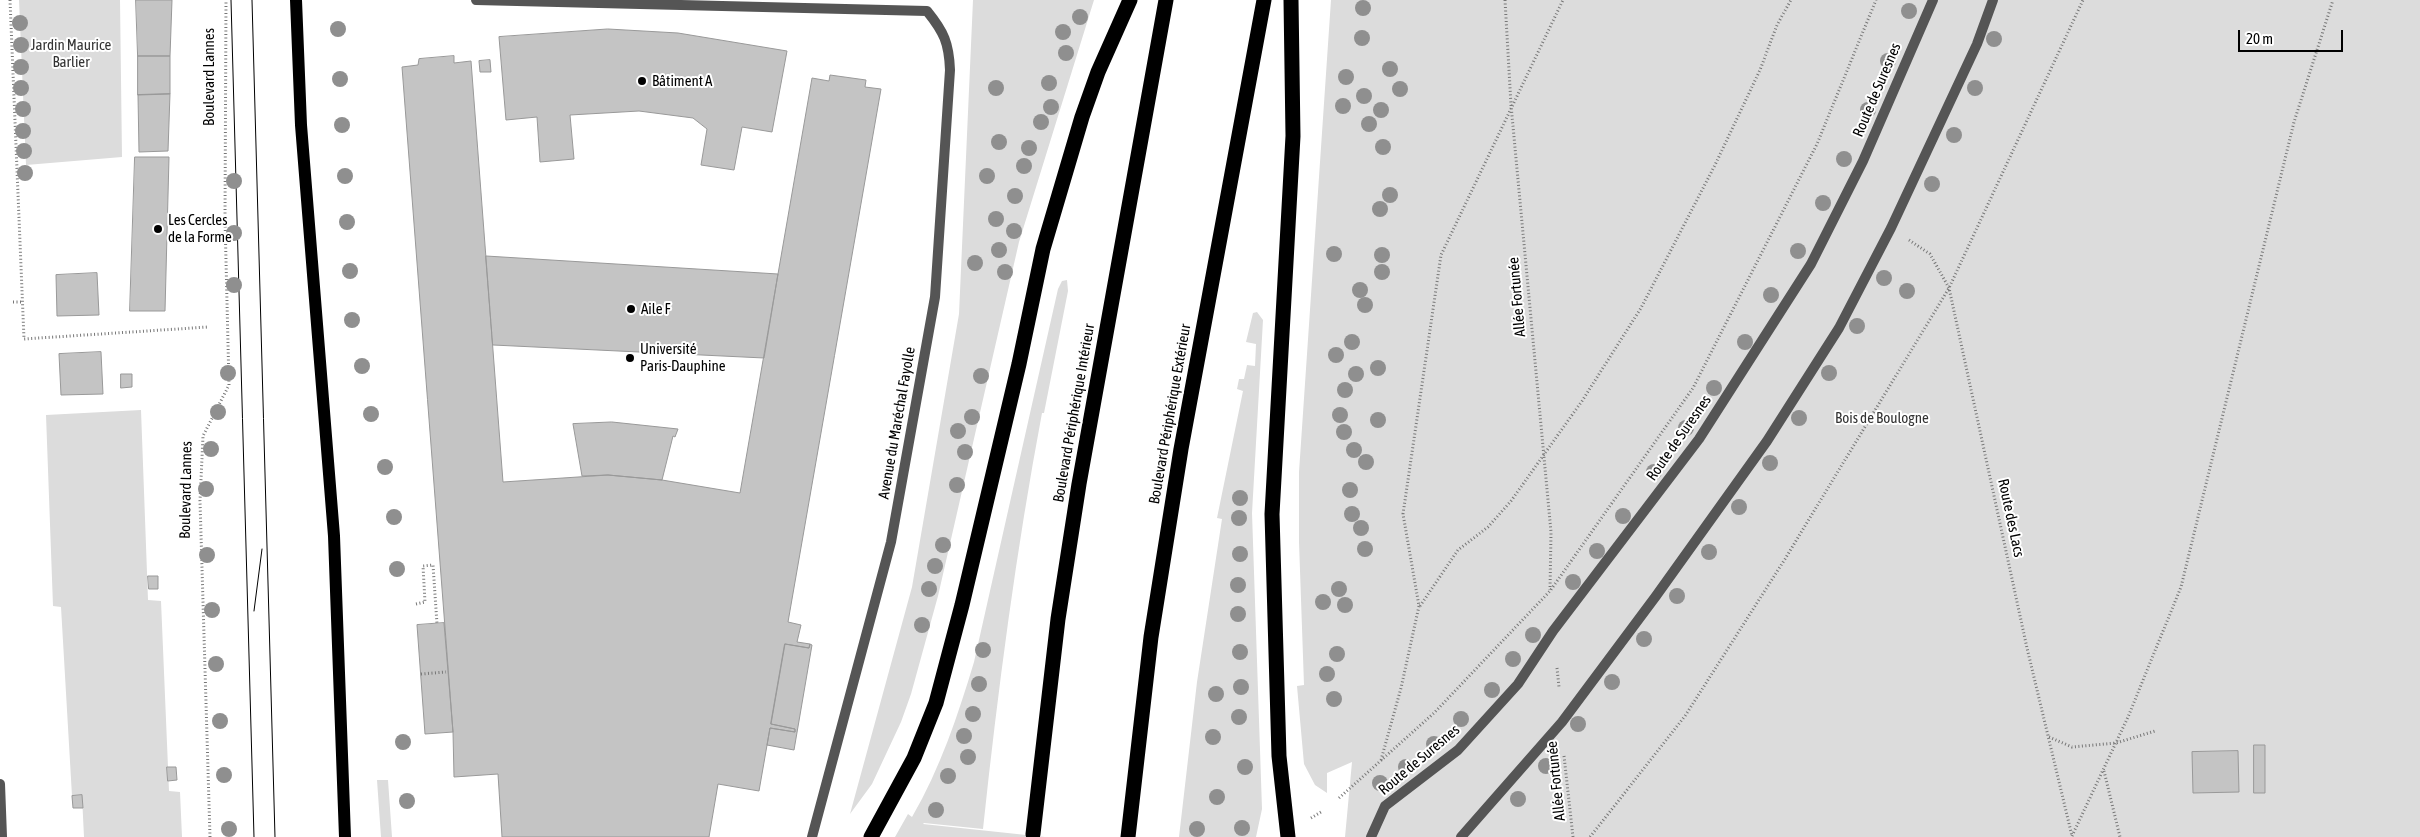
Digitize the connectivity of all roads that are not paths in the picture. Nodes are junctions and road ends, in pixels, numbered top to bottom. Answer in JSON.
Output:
{"nodes":[{"id":1,"x":296,"y":0,"type":"edge"},
{"id":2,"x":476,"y":0,"type":"edge"},
{"id":3,"x":1130,"y":0,"type":"edge"},
{"id":4,"x":1166,"y":0,"type":"edge"},
{"id":5,"x":1264,"y":0,"type":"edge"},
{"id":6,"x":1291,"y":0,"type":"edge"},
{"id":7,"x":1933,"y":0,"type":"edge"},
{"id":8,"x":1993,"y":0,"type":"edge"},
{"id":9,"x":0,"y":784,"type":"edge"},
{"id":10,"x":1033,"y":834,"type":"dead end"},
{"id":11,"x":2,"y":837,"type":"edge"},
{"id":12,"x":345,"y":837,"type":"edge"},
{"id":13,"x":812,"y":837,"type":"edge"},
{"id":14,"x":871,"y":837,"type":"edge"},
{"id":15,"x":1128,"y":837,"type":"edge"},
{"id":16,"x":1288,"y":837,"type":"edge"},
{"id":17,"x":1371,"y":837,"type":"edge"},
{"id":18,"x":1460,"y":837,"type":"edge"}],
"edges":[{"from":1,"to":12,"type":"main road"},
{"from":2,"to":13,"type":"street","name":"Avenue du Maréchal Fayolle"},
{"from":3,"to":14,"type":"highway"},
{"from":4,"to":10,"type":"highway","name":"Boulevard Périphérique Intérieur"},
{"from":5,"to":15,"type":"highway","name":"Boulevard Périphérique Extérieur"},
{"from":6,"to":16,"type":"highway"},
{"from":7,"to":17,"type":"street","name":"Route de Suresnes"},
{"from":8,"to":18,"type":"street"},
{"from":9,"to":11,"type":"street"}]}
